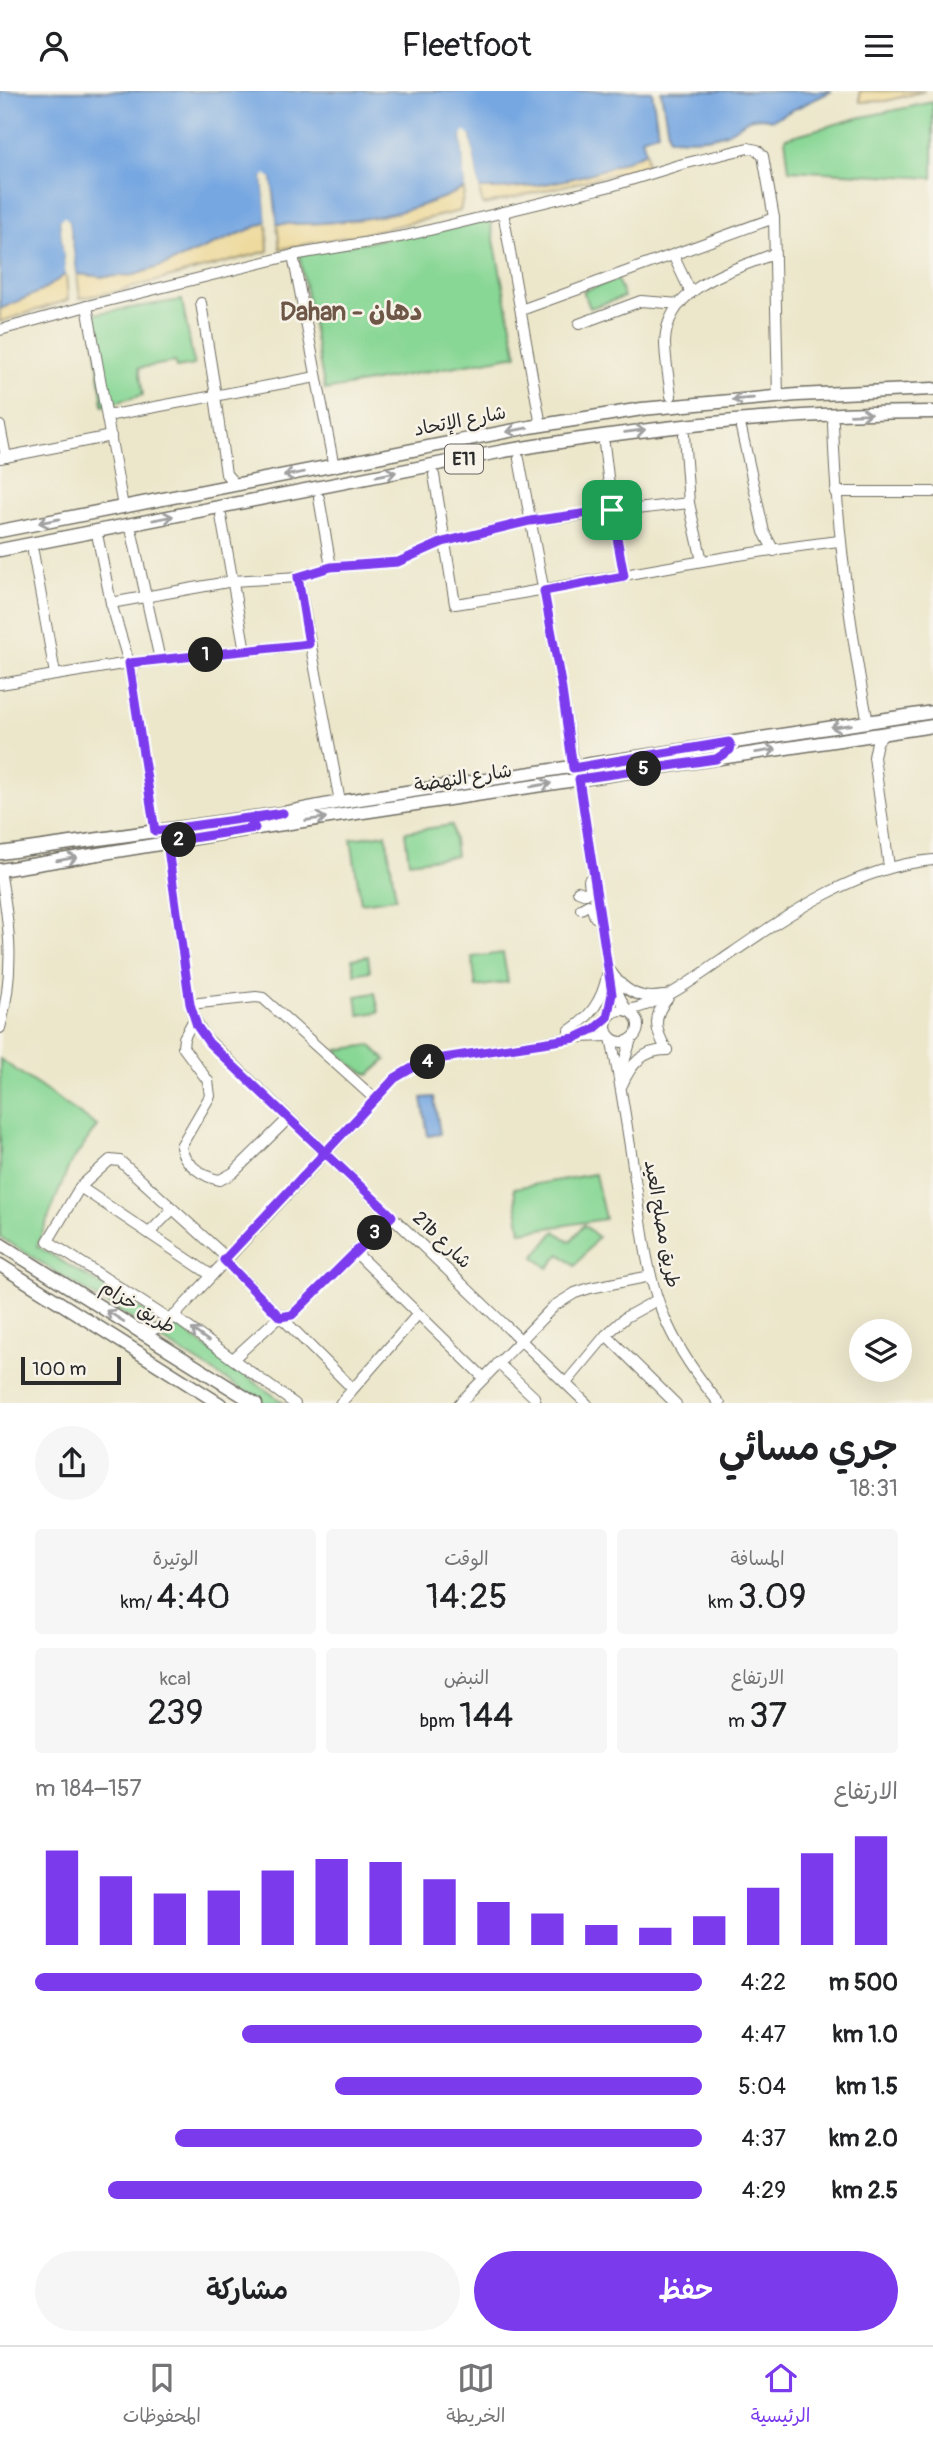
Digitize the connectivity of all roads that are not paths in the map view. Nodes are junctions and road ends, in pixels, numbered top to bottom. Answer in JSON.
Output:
{"nodes":[{"id":1,"x":503,"y":212,"type":"junction"},
{"id":2,"x":774,"y":218,"type":"junction"},
{"id":3,"x":773,"y":254,"type":"junction"},
{"id":4,"x":293,"y":255,"type":"junction"},
{"id":5,"x":673,"y":255,"type":"junction"},
{"id":6,"x":691,"y":293,"type":"junction"},
{"id":7,"x":201,"y":303,"type":"dead end"},
{"id":8,"x":680,"y":304,"type":"junction"},
{"id":9,"x":87,"y":306,"type":"junction"},
{"id":10,"x":521,"y":310,"type":"junction"},
{"id":11,"x":579,"y":324,"type":"dead end"},
{"id":12,"x":0,"y":330,"type":"edge"},
{"id":13,"x":316,"y":377,"type":"junction"},
{"id":14,"x":933,"y":389,"type":"edge"},
{"id":15,"x":216,"y":396,"type":"junction"},
{"id":16,"x":671,"y":396,"type":"dead end"},
{"id":17,"x":778,"y":397,"type":"junction"},
{"id":18,"x":929,"y":411,"type":"edge"},
{"id":19,"x":107,"y":416,"type":"junction"},
{"id":20,"x":833,"y":423,"type":"dead end"},
{"id":21,"x":0,"y":426,"type":"edge"},
{"id":22,"x":541,"y":426,"type":"junction"},
{"id":23,"x":741,"y":428,"type":"dead end"},
{"id":24,"x":684,"y":435,"type":"dead end"},
{"id":25,"x":111,"y":436,"type":"junction"},
{"id":26,"x":604,"y":445,"type":"dead end"},
{"id":27,"x":3,"y":457,"type":"edge"},
{"id":28,"x":519,"y":459,"type":"dead end"},
{"id":29,"x":334,"y":467,"type":"junction"},
{"id":30,"x":434,"y":475,"type":"dead end"},
{"id":31,"x":236,"y":485,"type":"junction"},
{"id":32,"x":835,"y":492,"type":"junction"},
{"id":33,"x":933,"y":492,"type":"edge"},
{"id":34,"x":319,"y":498,"type":"dead end"},
{"id":35,"x":689,"y":503,"type":"junction"},
{"id":36,"x":123,"y":507,"type":"junction"},
{"id":37,"x":612,"y":510,"type":"junction"},
{"id":38,"x":86,"y":515,"type":"junction"},
{"id":39,"x":221,"y":516,"type":"dead end"},
{"id":40,"x":530,"y":521,"type":"junction"},
{"id":41,"x":131,"y":530,"type":"junction"},
{"id":42,"x":0,"y":531,"type":"edge"},
{"id":43,"x":83,"y":533,"type":"junction"},
{"id":44,"x":98,"y":539,"type":"dead end"},
{"id":45,"x":839,"y":541,"type":"junction"},
{"id":46,"x":443,"y":542,"type":"junction"},
{"id":47,"x":0,"y":550,"type":"edge"},
{"id":48,"x":774,"y":551,"type":"junction"},
{"id":49,"x":33,"y":552,"type":"dead end"},
{"id":50,"x":702,"y":561,"type":"junction"},
{"id":51,"x":331,"y":567,"type":"junction"},
{"id":52,"x":624,"y":576,"type":"junction"},
{"id":53,"x":298,"y":577,"type":"junction"},
{"id":54,"x":233,"y":581,"type":"junction"},
{"id":55,"x":544,"y":591,"type":"junction"},
{"id":56,"x":145,"y":597,"type":"junction"},
{"id":57,"x":111,"y":603,"type":"junction"},
{"id":58,"x":309,"y":644,"type":"junction"},
{"id":59,"x":245,"y":651,"type":"junction"},
{"id":60,"x":160,"y":660,"type":"junction"},
{"id":61,"x":129,"y":663,"type":"junction"},
{"id":62,"x":55,"y":674,"type":"junction"},
{"id":63,"x":0,"y":684,"type":"edge"},
{"id":64,"x":933,"y":712,"type":"edge"},
{"id":65,"x":868,"y":723,"type":"junction"},
{"id":66,"x":933,"y":726,"type":"edge"},
{"id":67,"x":884,"y":734,"type":"junction"},
{"id":68,"x":855,"y":738,"type":"junction"},
{"id":69,"x":729,"y":742,"type":"junction"},
{"id":70,"x":874,"y":757,"type":"junction"},
{"id":71,"x":716,"y":759,"type":"junction"},
{"id":72,"x":576,"y":773,"type":"junction"},
{"id":73,"x":340,"y":802,"type":"junction"},
{"id":74,"x":283,"y":813,"type":"junction"},
{"id":75,"x":584,"y":815,"type":"junction"},
{"id":76,"x":255,"y":828,"type":"junction"},
{"id":77,"x":155,"y":831,"type":"junction"},
{"id":78,"x":167,"y":842,"type":"junction"},
{"id":79,"x":0,"y":853,"type":"edge"},
{"id":80,"x":933,"y":860,"type":"edge"},
{"id":81,"x":889,"y":867,"type":"junction"},
{"id":82,"x":0,"y":870,"type":"edge"},
{"id":83,"x":578,"y":891,"type":"dead end"},
{"id":84,"x":581,"y":909,"type":"dead end"},
{"id":85,"x":605,"y":952,"type":"junction"},
{"id":86,"x":608,"y":969,"type":"junction"},
{"id":87,"x":673,"y":992,"type":"junction"},
{"id":88,"x":659,"y":1001,"type":"junction"},
{"id":89,"x":190,"y":1004,"type":"junction"},
{"id":90,"x":627,"y":1010,"type":"junction"},
{"id":91,"x":608,"y":1017,"type":"junction"},
{"id":92,"x":194,"y":1019,"type":"junction"},
{"id":93,"x":639,"y":1026,"type":"junction"},
{"id":94,"x":0,"y":1028,"type":"edge"},
{"id":95,"x":574,"y":1034,"type":"junction"},
{"id":96,"x":610,"y":1037,"type":"junction"},
{"id":97,"x":631,"y":1039,"type":"junction"},
{"id":98,"x":621,"y":1081,"type":"junction"},
{"id":99,"x":375,"y":1099,"type":"junction"},
{"id":100,"x":289,"y":1118,"type":"junction"},
{"id":101,"x":326,"y":1152,"type":"junction"},
{"id":102,"x":80,"y":1187,"type":"junction"},
{"id":103,"x":173,"y":1209,"type":"junction"},
{"id":104,"x":392,"y":1216,"type":"junction"},
{"id":105,"x":149,"y":1233,"type":"junction"},
{"id":106,"x":3,"y":1250,"type":"edge"},
{"id":107,"x":355,"y":1252,"type":"junction"},
{"id":108,"x":225,"y":1259,"type":"junction"},
{"id":109,"x":0,"y":1265,"type":"edge"},
{"id":110,"x":211,"y":1275,"type":"junction"},
{"id":111,"x":651,"y":1276,"type":"junction"},
{"id":112,"x":657,"y":1300,"type":"junction"},
{"id":113,"x":418,"y":1314,"type":"junction"},
{"id":114,"x":280,"y":1317,"type":"junction"},
{"id":115,"x":170,"y":1320,"type":"junction"},
{"id":116,"x":136,"y":1329,"type":"junction"},
{"id":117,"x":606,"y":1335,"type":"junction"},
{"id":118,"x":521,"y":1340,"type":"junction"},
{"id":119,"x":166,"y":1348,"type":"junction"},
{"id":120,"x":233,"y":1359,"type":"junction"},
{"id":121,"x":498,"y":1363,"type":"junction"},
{"id":122,"x":484,"y":1378,"type":"junction"},
{"id":123,"x":181,"y":1380,"type":"junction"},
{"id":124,"x":566,"y":1383,"type":"junction"},
{"id":125,"x":352,"y":1388,"type":"junction"},
{"id":126,"x":217,"y":1402,"type":"edge"},
{"id":127,"x":242,"y":1403,"type":"edge"},
{"id":128,"x":256,"y":1403,"type":"edge"},
{"id":129,"x":295,"y":1403,"type":"edge"},
{"id":130,"x":340,"y":1403,"type":"edge"},
{"id":131,"x":459,"y":1403,"type":"edge"},
{"id":132,"x":536,"y":1403,"type":"edge"},
{"id":133,"x":587,"y":1403,"type":"edge"},
{"id":134,"x":676,"y":1403,"type":"edge"},
{"id":135,"x":720,"y":1403,"type":"edge"}],
"edges":[{"from":1,"to":2,"type":"street"},
{"from":1,"to":4,"type":"street"},
{"from":1,"to":10,"type":"street"},
{"from":2,"to":3,"type":"street"},
{"from":2,"to":5,"type":"street"},
{"from":3,"to":6,"type":"street"},
{"from":3,"to":17,"type":"street"},
{"from":4,"to":9,"type":"street"},
{"from":4,"to":13,"type":"street"},
{"from":5,"to":6,"type":"street"},
{"from":5,"to":10,"type":"street"},
{"from":6,"to":8,"type":"street"},
{"from":7,"to":15,"type":"street"},
{"from":8,"to":11,"type":"street"},
{"from":8,"to":16,"type":"street"},
{"from":9,"to":12,"type":"street"},
{"from":9,"to":19,"type":"street"},
{"from":10,"to":22,"type":"street"},
{"from":13,"to":15,"type":"street"},
{"from":13,"to":29,"type":"street"},
{"from":14,"to":17,"type":"main road","name":"شارع الإتحاد","number":"E11"},
{"from":15,"to":19,"type":"street"},
{"from":15,"to":31,"type":"street"},
{"from":17,"to":22,"type":"main road","name":"شارع الإتحاد","number":"E11","one_way":true},
{"from":41,"to":18,"type":"main road","name":"شارع الإتحاد","number":"E11","one_way":true},
{"from":19,"to":25,"type":"street"},
{"from":20,"to":32,"type":"street"},
{"from":21,"to":27,"type":"street"},
{"from":22,"to":29,"type":"main road","name":"شارع الإتحاد","number":"E11","one_way":true},
{"from":23,"to":48,"type":"street"},
{"from":24,"to":35,"type":"street"},
{"from":25,"to":27,"type":"street"},
{"from":25,"to":36,"type":"street"},
{"from":26,"to":37,"type":"street"},
{"from":28,"to":40,"type":"street"},
{"from":29,"to":31,"type":"main road","name":"شارع الإتحاد","number":"E11","one_way":true},
{"from":30,"to":46,"type":"street"},
{"from":31,"to":36,"type":"main road","name":"شارع الإتحاد","number":"E11"},
{"from":32,"to":33,"type":"street"},
{"from":32,"to":45,"type":"street"},
{"from":34,"to":51,"type":"street"},
{"from":35,"to":37,"type":"street"},
{"from":35,"to":50,"type":"street"},
{"from":36,"to":38,"type":"main road","name":"شارع الإتحاد","number":"E11"},
{"from":37,"to":40,"type":"street"},
{"from":37,"to":52,"type":"street"},
{"from":38,"to":42,"type":"main road","name":"شارع الإتحاد","number":"E11","one_way":true},
{"from":38,"to":43,"type":"main road"},
{"from":39,"to":54,"type":"street"},
{"from":40,"to":46,"type":"street"},
{"from":40,"to":55,"type":"street"},
{"from":41,"to":43,"type":"main road","name":"شارع الإتحاد","number":"E11"},
{"from":41,"to":56,"type":"street"},
{"from":43,"to":47,"type":"main road","name":"شارع الإتحاد","number":"E11"},
{"from":44,"to":57,"type":"street"},
{"from":45,"to":48,"type":"street"},
{"from":45,"to":65,"type":"street"},
{"from":46,"to":51,"type":"street"},
{"from":46,"to":55,"type":"street"},
{"from":48,"to":50,"type":"street"},
{"from":49,"to":62,"type":"street"},
{"from":50,"to":52,"type":"street"},
{"from":51,"to":53,"type":"street"},
{"from":52,"to":55,"type":"street"},
{"from":53,"to":54,"type":"street"},
{"from":53,"to":58,"type":"street"},
{"from":54,"to":56,"type":"street"},
{"from":54,"to":59,"type":"street"},
{"from":55,"to":72,"type":"street"},
{"from":56,"to":57,"type":"street"},
{"from":56,"to":60,"type":"street"},
{"from":57,"to":61,"type":"street"},
{"from":58,"to":59,"type":"street"},
{"from":58,"to":73,"type":"street"},
{"from":59,"to":60,"type":"street"},
{"from":60,"to":61,"type":"street"},
{"from":61,"to":62,"type":"street"},
{"from":61,"to":77,"type":"street"},
{"from":62,"to":63,"type":"street"},
{"from":64,"to":65,"type":"main road","name":"شارع النهضة"},
{"from":65,"to":69,"type":"main road","name":"شارع النهضة","one_way":true},
{"from":66,"to":67,"type":"main road","name":"شارع النهضة"},
{"from":67,"to":68,"type":"main road","name":"شارع النهضة"},
{"from":67,"to":70,"type":"street"},
{"from":68,"to":70,"type":"street"},
{"from":71,"to":68,"type":"main road","name":"شارع النهضة","one_way":true},
{"from":69,"to":71,"type":"main road"},
{"from":69,"to":72,"type":"main road","name":"شارع النهضة"},
{"from":70,"to":81,"type":"street"},
{"from":71,"to":72,"type":"main road","name":"شارع النهضة"},
{"from":72,"to":73,"type":"main road","name":"شارع النهضة"},
{"from":72,"to":75,"type":"street"},
{"from":76,"to":72,"type":"main road","name":"شارع النهضة","one_way":true},
{"from":73,"to":74,"type":"main road","name":"شارع النهضة"},
{"from":74,"to":76,"type":"main road"},
{"from":74,"to":77,"type":"main road","name":"شارع النهضة"},
{"from":75,"to":83,"type":"street"},
{"from":75,"to":85,"type":"street"},
{"from":76,"to":78,"type":"main road","name":"شارع النهضة"},
{"from":77,"to":79,"type":"main road","name":"شارع النهضة"},
{"from":82,"to":78,"type":"main road","name":"شارع النهضة","one_way":true},
{"from":78,"to":89,"type":"street","name":"21b شارع"},
{"from":80,"to":81,"type":"street"},
{"from":81,"to":87,"type":"street"},
{"from":82,"to":94,"type":"street"},
{"from":84,"to":85,"type":"street"},
{"from":85,"to":86,"type":"street"},
{"from":86,"to":87,"type":"street"},
{"from":86,"to":90,"type":"street"},
{"from":86,"to":91,"type":"street"},
{"from":86,"to":95,"type":"street"},
{"from":87,"to":88,"type":"street"},
{"from":87,"to":98,"type":"street"},
{"from":88,"to":90,"type":"street"},
{"from":88,"to":93,"type":"street"},
{"from":89,"to":92,"type":"street","name":"21b شارع"},
{"from":89,"to":99,"type":"street"},
{"from":90,"to":91,"type":"street"},
{"from":90,"to":93,"type":"street"},
{"from":91,"to":95,"type":"street"},
{"from":91,"to":96,"type":"street"},
{"from":92,"to":100,"type":"street","name":"21b شارع"},
{"from":92,"to":100,"type":"street"},
{"from":93,"to":97,"type":"street"},
{"from":95,"to":96,"type":"street"},
{"from":95,"to":99,"type":"street"},
{"from":96,"to":97,"type":"street"},
{"from":96,"to":98,"type":"street","name":"طريق مصلح العيد"},
{"from":97,"to":98,"type":"street","name":"طريق مصلح العيد"},
{"from":98,"to":111,"type":"street","name":"طريق مصلح العيد"},
{"from":99,"to":101,"type":"street"},
{"from":100,"to":101,"type":"street","name":"21b شارع"},
{"from":101,"to":104,"type":"street","name":"21b شارع"},
{"from":101,"to":108,"type":"street"},
{"from":102,"to":103,"type":"street"},
{"from":102,"to":105,"type":"street"},
{"from":102,"to":115,"type":"street"},
{"from":103,"to":105,"type":"street"},
{"from":103,"to":108,"type":"street"},
{"from":104,"to":107,"type":"street"},
{"from":104,"to":118,"type":"street","name":"21b شارع"},
{"from":105,"to":110,"type":"street"},
{"from":116,"to":106,"type":"main road","name":"طريق خزام","one_way":true},
{"from":107,"to":113,"type":"street"},
{"from":107,"to":114,"type":"street"},
{"from":108,"to":110,"type":"street"},
{"from":108,"to":114,"type":"street"},
{"from":109,"to":123,"type":"main road","name":"طريق خزام"},
{"from":110,"to":115,"type":"street"},
{"from":111,"to":112,"type":"street","name":"طريق مصلح العيد"},
{"from":111,"to":118,"type":"street"},
{"from":112,"to":117,"type":"street"},
{"from":112,"to":135,"type":"street","name":"طريق مصلح العيد"},
{"from":113,"to":122,"type":"street"},
{"from":113,"to":125,"type":"street"},
{"from":114,"to":120,"type":"street"},
{"from":114,"to":125,"type":"street"},
{"from":115,"to":116,"type":"street"},
{"from":115,"to":119,"type":"street"},
{"from":120,"to":115,"type":"street","one_way":true},
{"from":116,"to":119,"type":"main road","name":"طريق خزام"},
{"from":117,"to":124,"type":"street"},
{"from":117,"to":134,"type":"street"},
{"from":118,"to":121,"type":"street"},
{"from":118,"to":124,"type":"street","name":"21b شارع"},
{"from":119,"to":128,"type":"main road","name":"طريق خزام"},
{"from":120,"to":129,"type":"street"},
{"from":121,"to":122,"type":"street"},
{"from":121,"to":132,"type":"street"},
{"from":122,"to":131,"type":"street"},
{"from":123,"to":126,"type":"main road","name":"طريق خزام"},
{"from":123,"to":127,"type":"main road"},
{"from":124,"to":133,"type":"street","name":"21b شارع"},
{"from":125,"to":130,"type":"street"}]}
